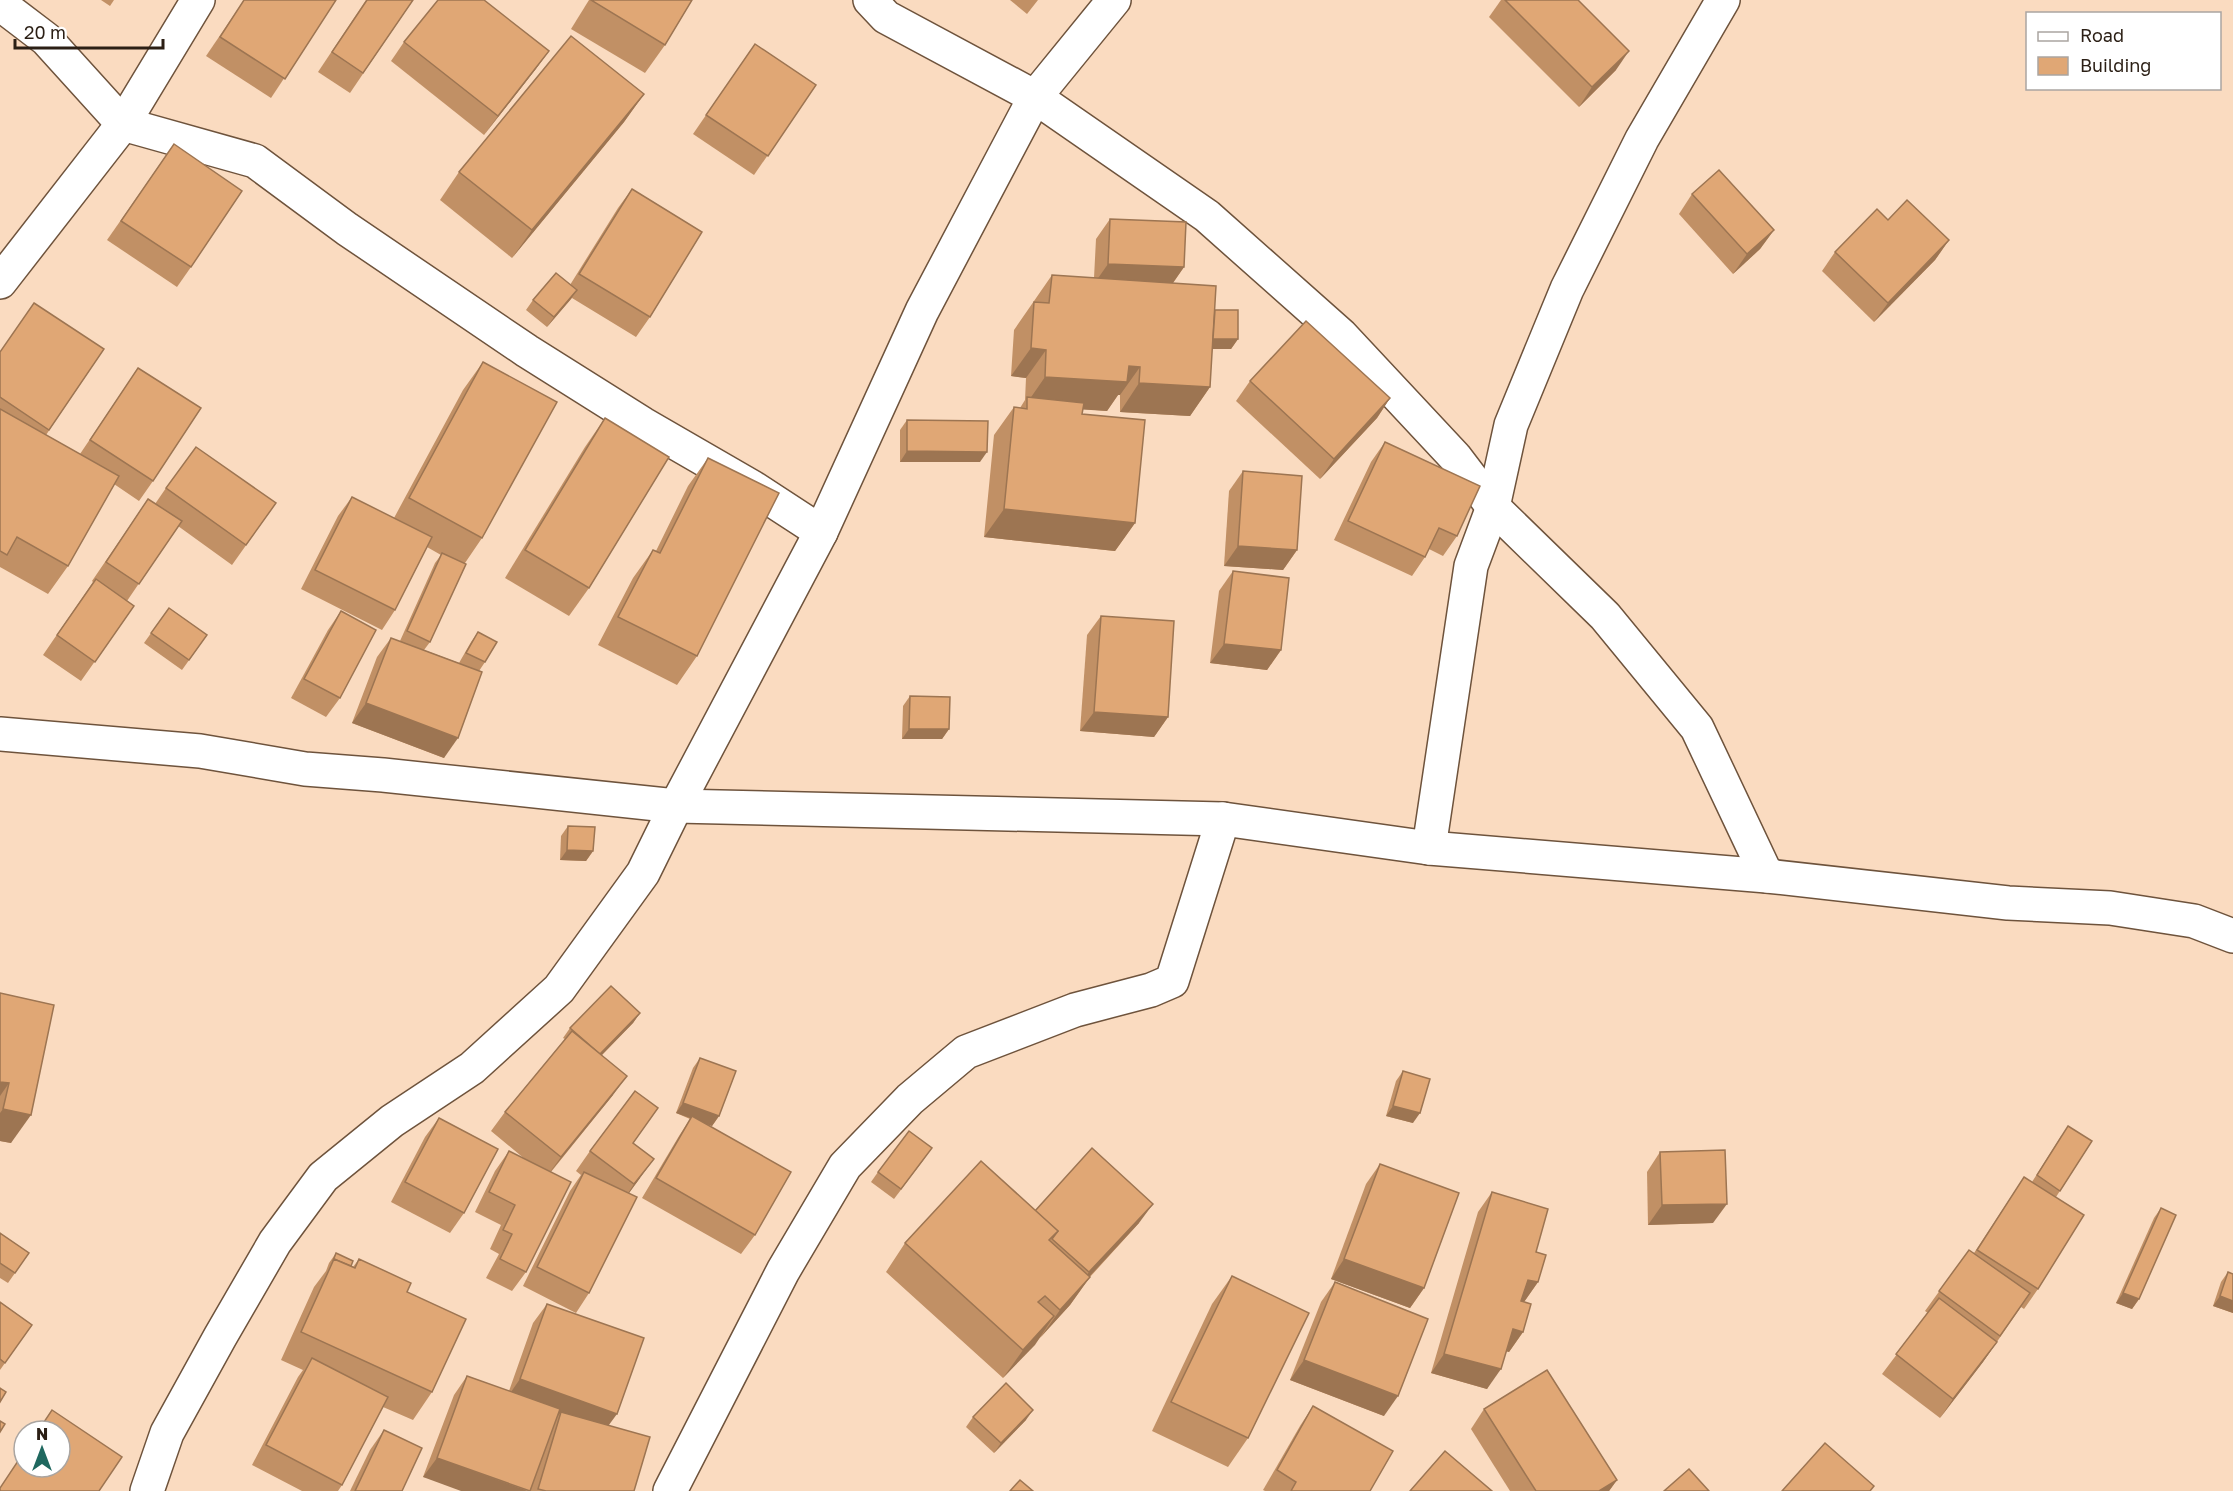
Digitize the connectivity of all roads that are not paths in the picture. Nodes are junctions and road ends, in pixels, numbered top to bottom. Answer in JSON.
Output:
{"nodes":[{"id":1,"x":198,"y":0,"type":"edge"},
{"id":2,"x":870,"y":0,"type":"edge"},
{"id":3,"x":1114,"y":0,"type":"edge"},
{"id":4,"x":1722,"y":1,"type":"edge"},
{"id":5,"x":0,"y":4,"type":"edge"},
{"id":6,"x":1035,"y":97,"type":"junction"},
{"id":7,"x":123,"y":124,"type":"junction"},
{"id":8,"x":0,"y":282,"type":"edge"},
{"id":9,"x":1493,"y":507,"type":"junction"},
{"id":10,"x":821,"y":532,"type":"junction"},
{"id":11,"x":0,"y":734,"type":"edge"},
{"id":12,"x":676,"y":806,"type":"junction"},
{"id":13,"x":1223,"y":819,"type":"junction"},
{"id":14,"x":1429,"y":848,"type":"junction"},
{"id":15,"x":1767,"y":876,"type":"junction"},
{"id":16,"x":2233,"y":936,"type":"edge"},
{"id":17,"x":147,"y":1491,"type":"edge"},
{"id":18,"x":670,"y":1491,"type":"edge"}],
"edges":[{"from":1,"to":7,"type":"street"},
{"from":2,"to":6,"type":"street"},
{"from":3,"to":6,"type":"street"},
{"from":4,"to":9,"type":"street"},
{"from":5,"to":7,"type":"street"},
{"from":6,"to":9,"type":"street"},
{"from":6,"to":10,"type":"street"},
{"from":7,"to":8,"type":"street"},
{"from":7,"to":10,"type":"street"},
{"from":9,"to":14,"type":"street"},
{"from":9,"to":15,"type":"street"},
{"from":10,"to":12,"type":"street"},
{"from":11,"to":12,"type":"street"},
{"from":12,"to":13,"type":"street"},
{"from":12,"to":17,"type":"street"},
{"from":13,"to":14,"type":"street"},
{"from":13,"to":18,"type":"street"},
{"from":14,"to":15,"type":"street"},
{"from":15,"to":16,"type":"street"}]}
